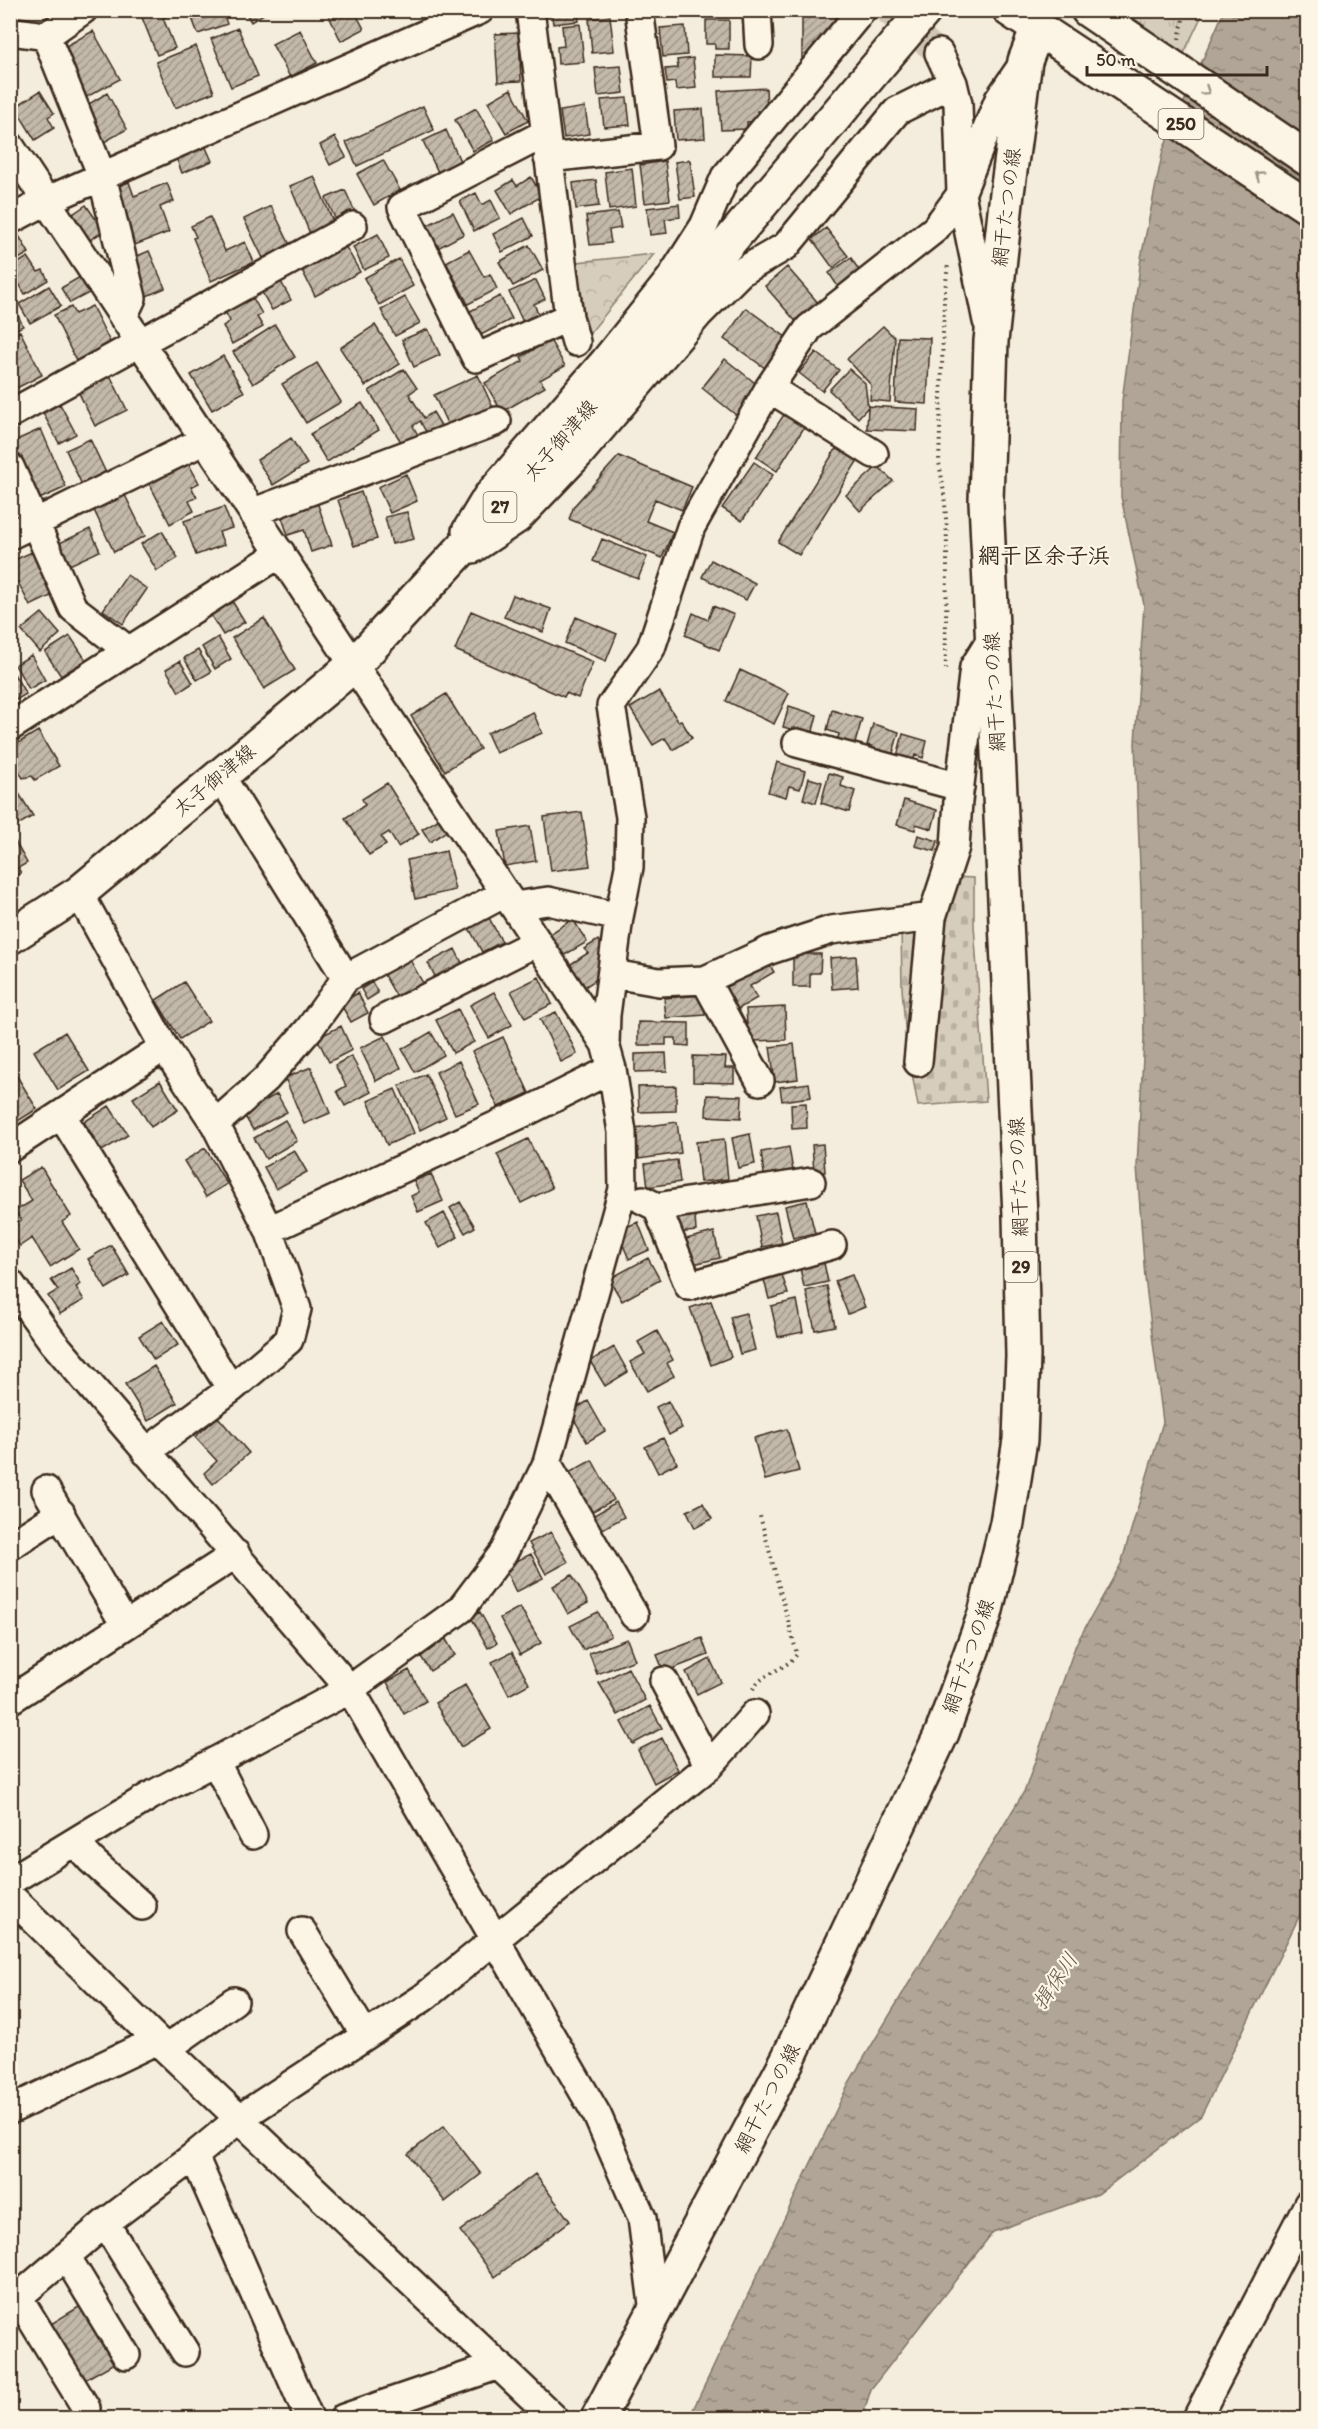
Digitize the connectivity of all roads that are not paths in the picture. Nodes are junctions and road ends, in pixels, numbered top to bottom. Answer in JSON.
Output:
{"nodes":[{"id":1,"x":83,"y":10,"type":"edge"},
{"id":2,"x":480,"y":10,"type":"edge"},
{"id":3,"x":530,"y":10,"type":"edge"},
{"id":4,"x":639,"y":10,"type":"edge"},
{"id":5,"x":757,"y":10,"type":"edge"},
{"id":6,"x":862,"y":10,"type":"edge"},
{"id":7,"x":925,"y":10,"type":"edge"},
{"id":8,"x":1010,"y":10,"type":"edge"},
{"id":9,"x":1088,"y":10,"type":"edge"},
{"id":10,"x":10,"y":31,"type":"edge"},
{"id":11,"x":1047,"y":34,"type":"junction"},
{"id":12,"x":46,"y":36,"type":"junction"},
{"id":13,"x":759,"y":45,"type":"dead end"},
{"id":14,"x":939,"y":53,"type":"tunnel mouth"},
{"id":15,"x":1025,"y":62,"type":"junction"},
{"id":16,"x":953,"y":83,"type":"junction"},
{"id":17,"x":10,"y":146,"type":"edge"},
{"id":18,"x":546,"y":146,"type":"junction"},
{"id":19,"x":1308,"y":159,"type":"edge"},
{"id":20,"x":102,"y":176,"type":"junction"},
{"id":21,"x":961,"y":194,"type":"junction"},
{"id":22,"x":46,"y":201,"type":"junction"},
{"id":23,"x":1308,"y":207,"type":"edge"},
{"id":24,"x":10,"y":220,"type":"edge"},
{"id":25,"x":353,"y":226,"type":"dead end"},
{"id":26,"x":123,"y":317,"type":"junction"},
{"id":27,"x":991,"y":341,"type":"junction"},
{"id":28,"x":141,"y":343,"type":"junction"},
{"id":29,"x":769,"y":388,"type":"junction"},
{"id":30,"x":10,"y":414,"type":"edge"},
{"id":31,"x":497,"y":421,"type":"dead end"},
{"id":32,"x":205,"y":440,"type":"junction"},
{"id":33,"x":874,"y":454,"type":"dead end"},
{"id":34,"x":10,"y":467,"type":"edge"},
{"id":35,"x":254,"y":512,"type":"junction"},
{"id":36,"x":22,"y":529,"type":"edge"},
{"id":37,"x":282,"y":553,"type":"junction"},
{"id":38,"x":442,"y":570,"type":"junction"},
{"id":39,"x":992,"y":638,"type":"junction"},
{"id":40,"x":129,"y":651,"type":"junction"},
{"id":41,"x":354,"y":665,"type":"junction"},
{"id":42,"x":11,"y":726,"type":"edge"},
{"id":43,"x":797,"y":743,"type":"dead end"},
{"id":44,"x":220,"y":776,"type":"junction"},
{"id":45,"x":960,"y":787,"type":"junction"},
{"id":46,"x":78,"y":892,"type":"junction"},
{"id":47,"x":509,"y":899,"type":"junction"},
{"id":48,"x":932,"y":916,"type":"junction"},
{"id":49,"x":619,"y":917,"type":"junction"},
{"id":50,"x":10,"y":937,"type":"edge"},
{"id":51,"x":537,"y":942,"type":"junction"},
{"id":52,"x":612,"y":974,"type":"junction"},
{"id":53,"x":346,"y":978,"type":"junction"},
{"id":54,"x":705,"y":980,"type":"junction"},
{"id":55,"x":384,"y":1019,"type":"dead end"},
{"id":56,"x":164,"y":1047,"type":"junction"},
{"id":57,"x":608,"y":1057,"type":"junction"},
{"id":58,"x":918,"y":1062,"type":"dead end"},
{"id":59,"x":760,"y":1081,"type":"dead end"},
{"id":60,"x":62,"y":1116,"type":"junction"},
{"id":61,"x":215,"y":1124,"type":"junction"},
{"id":62,"x":10,"y":1148,"type":"edge"},
{"id":63,"x":811,"y":1182,"type":"dead end"},
{"id":64,"x":623,"y":1189,"type":"junction"},
{"id":65,"x":657,"y":1207,"type":"junction"},
{"id":66,"x":269,"y":1230,"type":"junction"},
{"id":67,"x":832,"y":1245,"type":"dead end"},
{"id":68,"x":10,"y":1283,"type":"edge"},
{"id":69,"x":231,"y":1389,"type":"junction"},
{"id":70,"x":146,"y":1452,"type":"junction"},
{"id":71,"x":547,"y":1463,"type":"junction"},
{"id":72,"x":46,"y":1490,"type":"dead end"},
{"id":73,"x":61,"y":1513,"type":"junction"},
{"id":74,"x":10,"y":1546,"type":"edge"},
{"id":75,"x":236,"y":1554,"type":"junction"},
{"id":76,"x":634,"y":1615,"type":"dead end"},
{"id":77,"x":126,"y":1625,"type":"junction"},
{"id":78,"x":664,"y":1681,"type":"dead end"},
{"id":79,"x":350,"y":1689,"type":"junction"},
{"id":80,"x":10,"y":1700,"type":"edge"},
{"id":81,"x":755,"y":1714,"type":"road end"},
{"id":82,"x":215,"y":1761,"type":"junction"},
{"id":83,"x":709,"y":1766,"type":"junction"},
{"id":84,"x":253,"y":1834,"type":"dead end"},
{"id":85,"x":75,"y":1842,"type":"junction"},
{"id":86,"x":10,"y":1881,"type":"edge"},
{"id":87,"x":10,"y":1896,"type":"edge"},
{"id":88,"x":142,"y":1906,"type":"dead end"},
{"id":89,"x":302,"y":1931,"type":"dead end"},
{"id":90,"x":495,"y":1940,"type":"junction"},
{"id":91,"x":234,"y":2001,"type":"dead end"},
{"id":92,"x":365,"y":2036,"type":"junction"},
{"id":93,"x":162,"y":2044,"type":"junction"},
{"id":94,"x":10,"y":2110,"type":"edge"},
{"id":95,"x":240,"y":2118,"type":"junction"},
{"id":96,"x":194,"y":2156,"type":"junction"},
{"id":97,"x":1308,"y":2204,"type":"edge"},
{"id":98,"x":105,"y":2223,"type":"junction"},
{"id":99,"x":66,"y":2256,"type":"junction"},
{"id":100,"x":14,"y":2301,"type":"edge"},
{"id":101,"x":654,"y":2312,"type":"junction"},
{"id":102,"x":185,"y":2352,"type":"dead end"},
{"id":103,"x":126,"y":2355,"type":"dead end"},
{"id":104,"x":499,"y":2366,"type":"junction"},
{"id":105,"x":86,"y":2408,"type":"dead end"},
{"id":106,"x":309,"y":2418,"type":"edge"},
{"id":107,"x":344,"y":2418,"type":"edge"},
{"id":108,"x":554,"y":2418,"type":"edge"},
{"id":109,"x":598,"y":2418,"type":"edge"},
{"id":110,"x":1197,"y":2418,"type":"edge"}],
"edges":[{"from":1,"to":12,"type":"street"},
{"from":2,"to":20,"type":"street"},
{"from":3,"to":18,"type":"street"},
{"from":4,"to":18,"type":"street"},
{"from":5,"to":13,"type":"street"},
{"from":6,"to":38,"type":"street"},
{"from":7,"to":38,"type":"main road","name":"太子御津線","number":"27"},
{"from":8,"to":11,"type":"main road","number":"250"},
{"from":9,"to":19,"type":"main road","number":"250","one_way":true},
{"from":10,"to":12,"type":"street"},
{"from":11,"to":15,"type":"main road","name":"網干たつの線","number":"29"},
{"from":23,"to":11,"type":"main road","number":"250","one_way":true},
{"from":12,"to":20,"type":"street"},
{"from":14,"to":16,"type":"street"},
{"from":15,"to":21,"type":"street"},
{"from":15,"to":27,"type":"main road","name":"網干たつの線","number":"29"},
{"from":16,"to":21,"type":"street"},
{"from":16,"to":38,"type":"street"},
{"from":17,"to":22,"type":"street"},
{"from":18,"to":18,"type":"street"},
{"from":20,"to":22,"type":"street"},
{"from":20,"to":26,"type":"street"},
{"from":21,"to":27,"type":"street"},
{"from":21,"to":29,"type":"street"},
{"from":22,"to":24,"type":"street"},
{"from":22,"to":26,"type":"street"},
{"from":25,"to":28,"type":"street"},
{"from":26,"to":28,"type":"street"},
{"from":27,"to":39,"type":"main road","name":"網干たつの線","number":"29"},
{"from":28,"to":30,"type":"street"},
{"from":28,"to":32,"type":"street"},
{"from":29,"to":33,"type":"street"},
{"from":29,"to":49,"type":"street"},
{"from":31,"to":35,"type":"street"},
{"from":32,"to":35,"type":"street"},
{"from":32,"to":36,"type":"street"},
{"from":34,"to":36,"type":"street"},
{"from":35,"to":37,"type":"street"},
{"from":36,"to":40,"type":"street"},
{"from":37,"to":40,"type":"street"},
{"from":37,"to":41,"type":"street"},
{"from":38,"to":41,"type":"main road","name":"太子御津線","number":"27"},
{"from":39,"to":45,"type":"street"},
{"from":39,"to":101,"type":"main road","name":"網干たつの線","number":"29"},
{"from":40,"to":42,"type":"street"},
{"from":41,"to":44,"type":"main road","name":"太子御津線","number":"27"},
{"from":41,"to":47,"type":"street"},
{"from":43,"to":45,"type":"street"},
{"from":44,"to":46,"type":"main road","name":"太子御津線","number":"27"},
{"from":44,"to":53,"type":"street"},
{"from":45,"to":48,"type":"street"},
{"from":46,"to":50,"type":"main road","name":"太子御津線","number":"27"},
{"from":46,"to":56,"type":"street"},
{"from":47,"to":49,"type":"street"},
{"from":47,"to":51,"type":"street"},
{"from":47,"to":53,"type":"street"},
{"from":48,"to":54,"type":"street"},
{"from":48,"to":58,"type":"street"},
{"from":49,"to":52,"type":"street"},
{"from":51,"to":55,"type":"street"},
{"from":51,"to":57,"type":"street"},
{"from":52,"to":54,"type":"street"},
{"from":52,"to":57,"type":"street"},
{"from":53,"to":61,"type":"street"},
{"from":54,"to":59,"type":"street"},
{"from":56,"to":60,"type":"street"},
{"from":56,"to":61,"type":"street"},
{"from":57,"to":64,"type":"street"},
{"from":57,"to":66,"type":"street"},
{"from":60,"to":62,"type":"street"},
{"from":60,"to":69,"type":"street"},
{"from":61,"to":66,"type":"street"},
{"from":63,"to":65,"type":"street"},
{"from":64,"to":65,"type":"street"},
{"from":64,"to":71,"type":"street"},
{"from":65,"to":67,"type":"street"},
{"from":66,"to":69,"type":"street"},
{"from":68,"to":70,"type":"street"},
{"from":69,"to":70,"type":"street"},
{"from":70,"to":75,"type":"street"},
{"from":71,"to":76,"type":"street"},
{"from":71,"to":79,"type":"street"},
{"from":72,"to":73,"type":"street"},
{"from":73,"to":74,"type":"street"},
{"from":73,"to":77,"type":"street"},
{"from":75,"to":77,"type":"street"},
{"from":75,"to":79,"type":"street"},
{"from":77,"to":80,"type":"street"},
{"from":78,"to":83,"type":"street"},
{"from":79,"to":82,"type":"street"},
{"from":79,"to":90,"type":"street"},
{"from":81,"to":83,"type":"street"},
{"from":82,"to":84,"type":"street"},
{"from":82,"to":85,"type":"street"},
{"from":83,"to":90,"type":"street"},
{"from":85,"to":86,"type":"street"},
{"from":85,"to":88,"type":"street"},
{"from":87,"to":93,"type":"street"},
{"from":89,"to":92,"type":"street"},
{"from":90,"to":92,"type":"street"},
{"from":90,"to":101,"type":"street"},
{"from":91,"to":93,"type":"street"},
{"from":92,"to":95,"type":"street"},
{"from":93,"to":94,"type":"street"},
{"from":93,"to":95,"type":"street"},
{"from":95,"to":96,"type":"street"},
{"from":95,"to":104,"type":"street"},
{"from":96,"to":98,"type":"street"},
{"from":96,"to":106,"type":"street"},
{"from":97,"to":110,"type":"street"},
{"from":98,"to":99,"type":"street"},
{"from":98,"to":102,"type":"street"},
{"from":99,"to":100,"type":"street"},
{"from":99,"to":103,"type":"street"},
{"from":100,"to":105,"type":"street"},
{"from":101,"to":109,"type":"main road","name":"網干たつの線","number":"29"},
{"from":104,"to":107,"type":"street"},
{"from":104,"to":108,"type":"street"}]}
